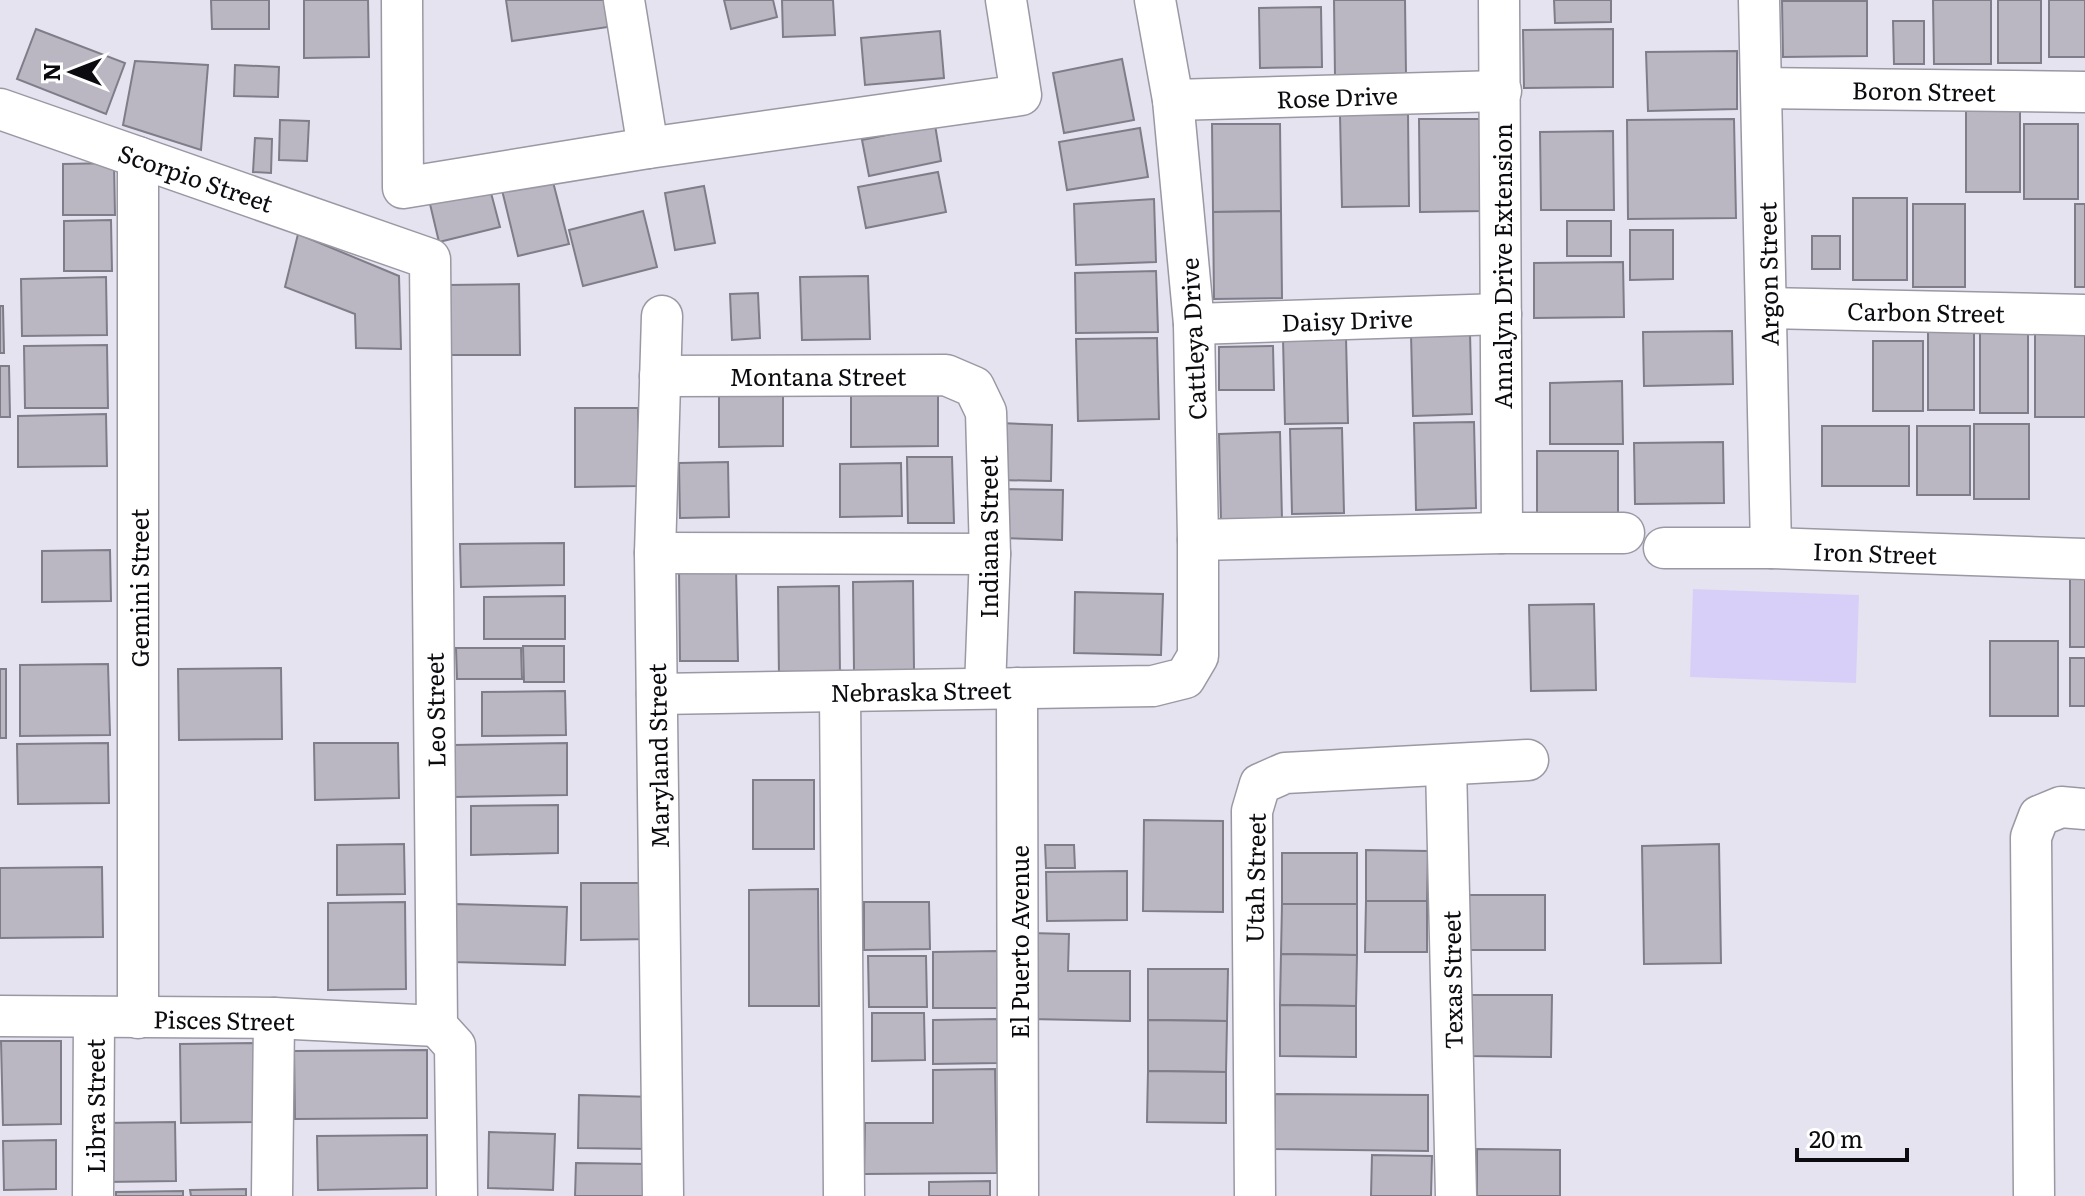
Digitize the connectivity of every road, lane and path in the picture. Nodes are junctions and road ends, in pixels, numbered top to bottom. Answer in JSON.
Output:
{"nodes":[{"id":1,"x":402,"y":0,"type":"edge"},
{"id":2,"x":624,"y":0,"type":"edge"},
{"id":3,"x":1006,"y":0,"type":"edge"},
{"id":4,"x":1155,"y":0,"type":"edge"},
{"id":5,"x":1499,"y":0,"type":"edge"},
{"id":6,"x":1759,"y":0,"type":"edge"},
{"id":7,"x":1763,"y":88,"type":"junction"},
{"id":8,"x":1501,"y":91,"type":"junction"},
{"id":9,"x":2085,"y":92,"type":"edge"},
{"id":10,"x":1173,"y":100,"type":"junction"},
{"id":11,"x":0,"y":109,"type":"edge"},
{"id":12,"x":648,"y":148,"type":"junction"},
{"id":13,"x":138,"y":157,"type":"junction"},
{"id":14,"x":392,"y":244,"type":"joint"},
{"id":15,"x":1767,"y":308,"type":"junction"},
{"id":16,"x":1501,"y":314,"type":"junction"},
{"id":17,"x":2085,"y":315,"type":"edge"},
{"id":18,"x":662,"y":316,"type":"dead end"},
{"id":19,"x":1194,"y":324,"type":"junction"},
{"id":20,"x":660,"y":376,"type":"junction"},
{"id":21,"x":974,"y":387,"type":"joint"},
{"id":22,"x":1502,"y":533,"type":"junction"},
{"id":23,"x":1624,"y":533,"type":"dead end"},
{"id":24,"x":1198,"y":540,"type":"junction"},
{"id":25,"x":1664,"y":548,"type":"dead end"},
{"id":26,"x":1771,"y":548,"type":"junction"},
{"id":27,"x":655,"y":553,"type":"junction"},
{"id":28,"x":990,"y":554,"type":"junction"},
{"id":29,"x":2085,"y":559,"type":"edge"},
{"id":30,"x":1185,"y":678,"type":"joint"},
{"id":31,"x":1001,"y":688,"type":"junction"},
{"id":32,"x":840,"y":691,"type":"junction"},
{"id":33,"x":657,"y":694,"type":"junction"},
{"id":34,"x":1528,"y":760,"type":"dead end"},
{"id":35,"x":1446,"y":765,"type":"junction"},
{"id":36,"x":2085,"y":809,"type":"edge"},
{"id":37,"x":5,"y":1016,"type":"edge"},
{"id":38,"x":94,"y":1017,"type":"junction"},
{"id":39,"x":138,"y":1018,"type":"junction"},
{"id":40,"x":274,"y":1018,"type":"junction"},
{"id":41,"x":437,"y":1026,"type":"junction"},
{"id":42,"x":93,"y":1196,"type":"edge"},
{"id":43,"x":272,"y":1196,"type":"edge"},
{"id":44,"x":457,"y":1196,"type":"edge"},
{"id":45,"x":663,"y":1196,"type":"edge"},
{"id":46,"x":844,"y":1196,"type":"edge"},
{"id":47,"x":1018,"y":1196,"type":"edge"},
{"id":48,"x":1255,"y":1196,"type":"edge"},
{"id":49,"x":1456,"y":1196,"type":"edge"},
{"id":50,"x":2034,"y":1196,"type":"edge"}],
"edges":[{"from":1,"to":12,"type":"street"},
{"from":2,"to":12,"type":"street"},
{"from":3,"to":12,"type":"street"},
{"from":4,"to":10,"type":"street","name":"Cattleya Drive"},
{"from":5,"to":8,"type":"street","name":"Annalyn Drive Extension"},
{"from":6,"to":7,"type":"street","name":"Argon Street"},
{"from":7,"to":9,"type":"street","name":"Boron Street"},
{"from":7,"to":15,"type":"street","name":"Argon Street"},
{"from":8,"to":10,"type":"street","name":"Rose Drive"},
{"from":8,"to":16,"type":"street","name":"Annalyn Drive Extension"},
{"from":10,"to":19,"type":"street","name":"Cattleya Drive"},
{"from":11,"to":13,"type":"street","name":"Scorpio Street"},
{"from":13,"to":14,"type":"street","name":"Scorpio Street"},
{"from":13,"to":39,"type":"street","name":"Gemini Street"},
{"from":14,"to":41,"type":"street","name":"Leo Street"},
{"from":15,"to":17,"type":"street","name":"Carbon Street"},
{"from":15,"to":26,"type":"street","name":"Argon Street"},
{"from":16,"to":19,"type":"street","name":"Daisy Drive"},
{"from":16,"to":22,"type":"street","name":"Annalyn Drive Extension"},
{"from":18,"to":20,"type":"street","name":"Maryland Street"},
{"from":19,"to":24,"type":"street","name":"Cattleya Drive"},
{"from":20,"to":21,"type":"street","name":"Montana Street"},
{"from":20,"to":27,"type":"street","name":"Maryland Street"},
{"from":21,"to":28,"type":"street","name":"Indiana Street"},
{"from":22,"to":23,"type":"street"},
{"from":22,"to":24,"type":"street"},
{"from":24,"to":30,"type":"street","name":"Cattleya Drive"},
{"from":25,"to":26,"type":"street","name":"Iron Street"},
{"from":26,"to":29,"type":"street","name":"Iron Street"},
{"from":27,"to":28,"type":"street"},
{"from":27,"to":33,"type":"street","name":"Maryland Street"},
{"from":28,"to":31,"type":"street","name":"Indiana Street"},
{"from":30,"to":31,"type":"street","name":"Nebraska Street"},
{"from":31,"to":32,"type":"street","name":"Nebraska Street"},
{"from":31,"to":47,"type":"street","name":"El Puerto Avenue"},
{"from":32,"to":33,"type":"street","name":"Nebraska Street"},
{"from":32,"to":46,"type":"street"},
{"from":33,"to":45,"type":"street","name":"Maryland Street"},
{"from":34,"to":35,"type":"street","name":"Utah Street"},
{"from":35,"to":48,"type":"street","name":"Utah Street"},
{"from":35,"to":49,"type":"street","name":"Texas Street"},
{"from":36,"to":50,"type":"street"},
{"from":37,"to":38,"type":"street","name":"Pisces Street"},
{"from":38,"to":39,"type":"street","name":"Pisces Street"},
{"from":38,"to":42,"type":"street","name":"Libra Street"},
{"from":39,"to":40,"type":"street","name":"Pisces Street"},
{"from":40,"to":41,"type":"street","name":"Pisces Street"},
{"from":40,"to":43,"type":"street"},
{"from":41,"to":44,"type":"street","name":"Leo Street"}]}
